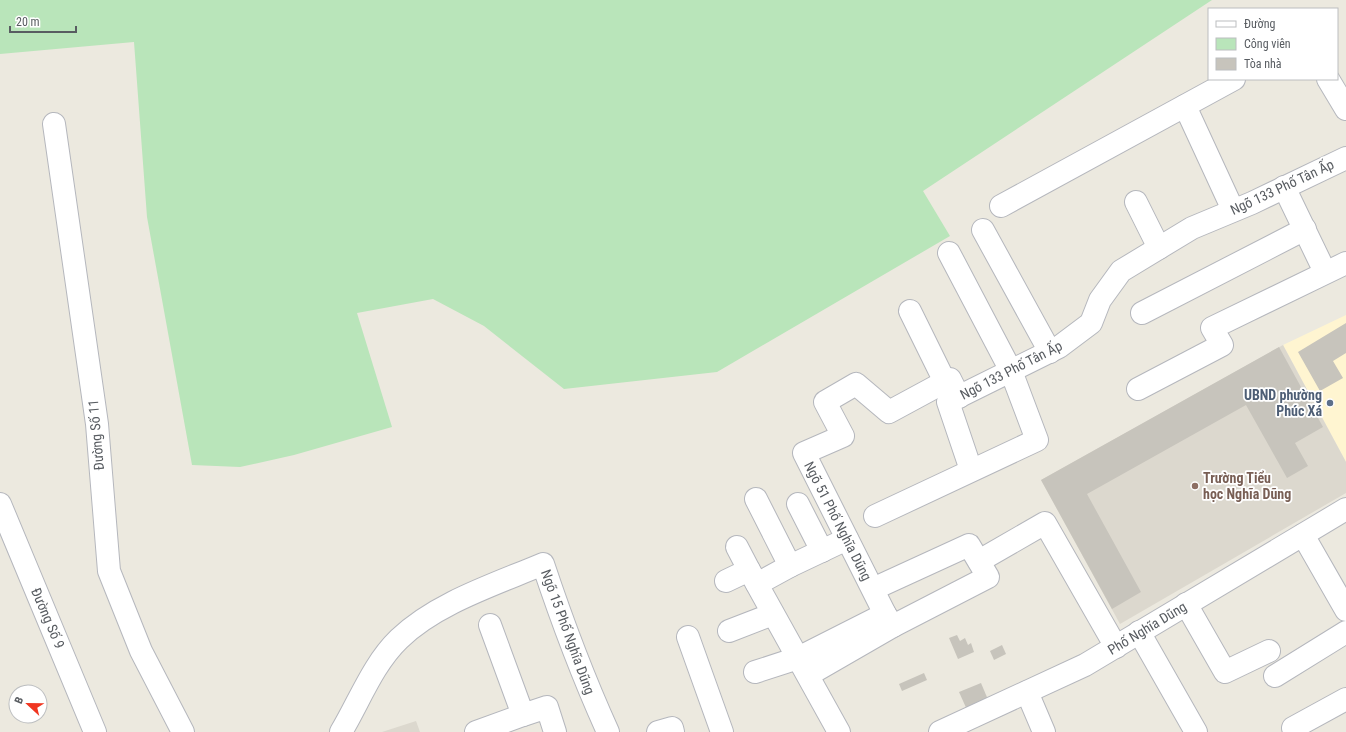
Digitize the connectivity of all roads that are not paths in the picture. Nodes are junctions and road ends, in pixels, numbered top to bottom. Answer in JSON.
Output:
{"nodes":[{"id":1,"x":1232,"y":80,"type":"edge"},
{"id":2,"x":1329,"y":80,"type":"edge"},
{"id":3,"x":1185,"y":106,"type":"junction"},
{"id":4,"x":1346,"y":109,"type":"edge"},
{"id":5,"x":54,"y":124,"type":"dead end"},
{"id":6,"x":1346,"y":158,"type":"edge"},
{"id":7,"x":1284,"y":187,"type":"junction"},
{"id":8,"x":1136,"y":202,"type":"dead end"},
{"id":9,"x":1001,"y":206,"type":"dead end"},
{"id":10,"x":1233,"y":210,"type":"junction"},
{"id":11,"x":1305,"y":229,"type":"junction"},
{"id":12,"x":982,"y":230,"type":"dead end"},
{"id":13,"x":1159,"y":248,"type":"junction"},
{"id":14,"x":949,"y":253,"type":"dead end"},
{"id":15,"x":1346,"y":263,"type":"edge"},
{"id":16,"x":1325,"y":272,"type":"junction"},
{"id":17,"x":910,"y":311,"type":"dead end"},
{"id":18,"x":1142,"y":313,"type":"dead end"},
{"id":19,"x":1050,"y":352,"type":"junction"},
{"id":20,"x":1011,"y":371,"type":"junction"},
{"id":21,"x":952,"y":389,"type":"junction"},
{"id":22,"x":1138,"y":389,"type":"dead end"},
{"id":23,"x":971,"y":470,"type":"junction"},
{"id":24,"x":756,"y":499,"type":"dead end"},
{"id":25,"x":0,"y":504,"type":"edge"},
{"id":26,"x":798,"y":504,"type":"dead end"},
{"id":27,"x":1346,"y":509,"type":"edge"},
{"id":28,"x":875,"y":516,"type":"dead end"},
{"id":29,"x":1303,"y":535,"type":"junction"},
{"id":30,"x":847,"y":538,"type":"junction"},
{"id":31,"x":737,"y":547,"type":"dead end"},
{"id":32,"x":822,"y":551,"type":"junction"},
{"id":33,"x":979,"y":561,"type":"junction"},
{"id":34,"x":790,"y":566,"type":"junction"},
{"id":35,"x":753,"y":577,"type":"junction"},
{"id":36,"x":726,"y":581,"type":"dead end"},
{"id":37,"x":873,"y":589,"type":"junction"},
{"id":38,"x":1186,"y":604,"type":"junction"},
{"id":39,"x":1346,"y":610,"type":"edge"},
{"id":40,"x":773,"y":614,"type":"junction"},
{"id":41,"x":889,"y":620,"type":"junction"},
{"id":42,"x":490,"y":625,"type":"dead end"},
{"id":43,"x":729,"y":631,"type":"dead end"},
{"id":44,"x":1139,"y":632,"type":"junction"},
{"id":45,"x":1346,"y":632,"type":"edge"},
{"id":46,"x":688,"y":637,"type":"dead end"},
{"id":47,"x":1116,"y":647,"type":"junction"},
{"id":48,"x":1269,"y":651,"type":"dead end"},
{"id":49,"x":803,"y":667,"type":"junction"},
{"id":50,"x":755,"y":672,"type":"dead end"},
{"id":51,"x":1275,"y":676,"type":"dead end"},
{"id":52,"x":1027,"y":692,"type":"junction"},
{"id":53,"x":1346,"y":699,"type":"edge"},
{"id":54,"x":523,"y":715,"type":"junction"},
{"id":55,"x":1294,"y":728,"type":"dead end"},
{"id":56,"x":96,"y":732,"type":"edge"},
{"id":57,"x":183,"y":732,"type":"edge"},
{"id":58,"x":341,"y":732,"type":"edge"},
{"id":59,"x":476,"y":732,"type":"edge"},
{"id":60,"x":555,"y":732,"type":"edge"},
{"id":61,"x":608,"y":732,"type":"edge"},
{"id":62,"x":658,"y":732,"type":"edge"},
{"id":63,"x":673,"y":732,"type":"edge"},
{"id":64,"x":722,"y":732,"type":"edge"},
{"id":65,"x":839,"y":732,"type":"edge"},
{"id":66,"x":940,"y":732,"type":"edge"},
{"id":67,"x":1044,"y":732,"type":"edge"},
{"id":68,"x":1196,"y":732,"type":"edge"}],
"edges":[{"from":1,"to":3,"type":"street"},
{"from":2,"to":4,"type":"street"},
{"from":3,"to":9,"type":"street"},
{"from":3,"to":10,"type":"street"},
{"from":5,"to":57,"type":"street","name":"Đường Số 11"},
{"from":6,"to":7,"type":"street","name":"Ngõ 133 Phố Tân Ấp"},
{"from":7,"to":10,"type":"street","name":"Ngõ 133 Phố Tân Ấp"},
{"from":7,"to":11,"type":"street"},
{"from":8,"to":13,"type":"street"},
{"from":10,"to":13,"type":"street","name":"Ngõ 133 Phố Tân Ấp"},
{"from":11,"to":16,"type":"street"},
{"from":11,"to":18,"type":"street"},
{"from":12,"to":19,"type":"street"},
{"from":13,"to":19,"type":"street","name":"Ngõ 133 Phố Tân Ấp"},
{"from":14,"to":20,"type":"street"},
{"from":15,"to":16,"type":"street"},
{"from":16,"to":22,"type":"street"},
{"from":17,"to":21,"type":"street"},
{"from":19,"to":20,"type":"street","name":"Ngõ 133 Phố Tân Ấp"},
{"from":20,"to":21,"type":"street","name":"Ngõ 133 Phố Tân Ấp"},
{"from":20,"to":23,"type":"street"},
{"from":21,"to":23,"type":"street","name":"Ngõ 133 Phố Tân Ấp"},
{"from":21,"to":30,"type":"street","name":"Ngõ 51 Phố Nghĩa Dũng"},
{"from":23,"to":28,"type":"street"},
{"from":24,"to":34,"type":"street"},
{"from":25,"to":56,"type":"street","name":"Đường Số 9"},
{"from":26,"to":32,"type":"street"},
{"from":27,"to":29,"type":"street","name":"Phố Nghĩa Dũng"},
{"from":29,"to":38,"type":"street","name":"Phố Nghĩa Dũng"},
{"from":29,"to":39,"type":"street"},
{"from":30,"to":32,"type":"street"},
{"from":30,"to":37,"type":"street","name":"Ngõ 51 Phố Nghĩa Dũng"},
{"from":31,"to":35,"type":"street"},
{"from":32,"to":34,"type":"street"},
{"from":33,"to":37,"type":"street","name":"Ngõ 51 Phố Nghĩa Dũng"},
{"from":33,"to":41,"type":"street","name":"Ngõ 51 Phố Nghĩa Dũng"},
{"from":33,"to":47,"type":"street"},
{"from":34,"to":35,"type":"street"},
{"from":35,"to":36,"type":"street"},
{"from":35,"to":40,"type":"street"},
{"from":37,"to":41,"type":"street","name":"Ngõ 51 Phố Nghĩa Dũng"},
{"from":38,"to":44,"type":"street","name":"Phố Nghĩa Dũng"},
{"from":38,"to":48,"type":"street"},
{"from":40,"to":43,"type":"street"},
{"from":40,"to":49,"type":"street"},
{"from":41,"to":49,"type":"street"},
{"from":42,"to":54,"type":"street"},
{"from":44,"to":47,"type":"street","name":"Phố Nghĩa Dũng"},
{"from":44,"to":68,"type":"street"},
{"from":45,"to":51,"type":"street"},
{"from":46,"to":64,"type":"street"},
{"from":47,"to":52,"type":"street","name":"Phố Nghĩa Dũng"},
{"from":49,"to":50,"type":"street"},
{"from":49,"to":65,"type":"street"},
{"from":52,"to":66,"type":"street","name":"Phố Nghĩa Dũng"},
{"from":52,"to":67,"type":"street"},
{"from":53,"to":55,"type":"street"},
{"from":54,"to":59,"type":"street"},
{"from":54,"to":60,"type":"street"},
{"from":58,"to":61,"type":"street","name":"Ngõ 15 Phố Nghĩa Dũng"},
{"from":62,"to":63,"type":"street"}]}
